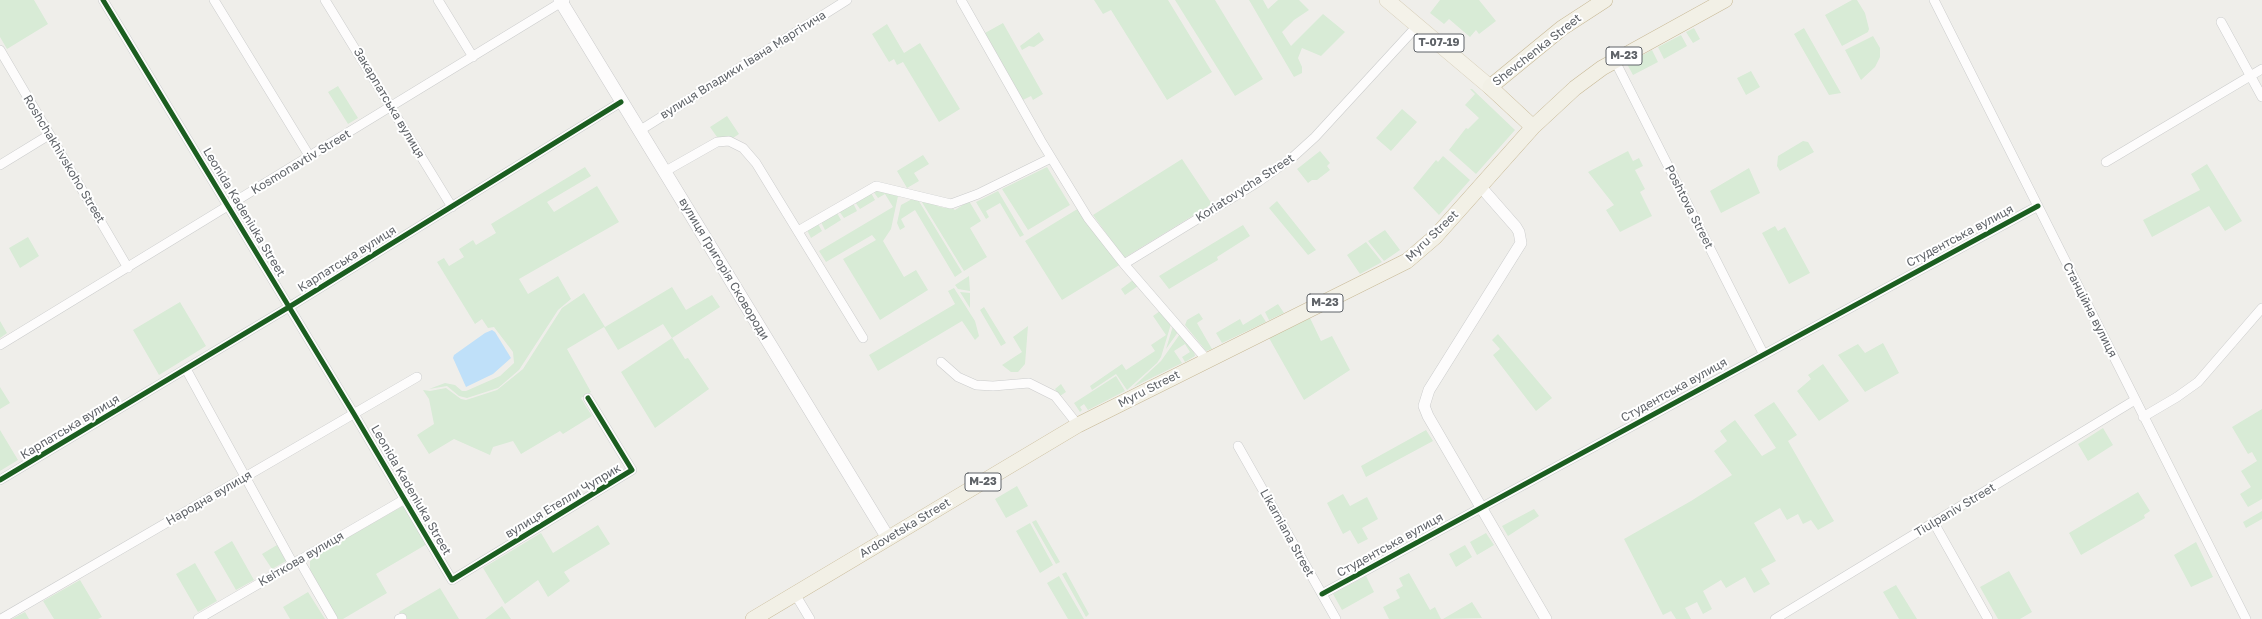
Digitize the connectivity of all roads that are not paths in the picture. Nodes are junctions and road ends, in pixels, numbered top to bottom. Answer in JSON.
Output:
{"nodes":[{"id":1,"x":103,"y":0,"type":"edge"},
{"id":2,"x":214,"y":0,"type":"edge"},
{"id":3,"x":325,"y":0,"type":"edge"},
{"id":4,"x":438,"y":0,"type":"edge"},
{"id":5,"x":847,"y":0,"type":"edge"},
{"id":6,"x":961,"y":0,"type":"edge"},
{"id":7,"x":1387,"y":0,"type":"edge"},
{"id":8,"x":1606,"y":0,"type":"edge"},
{"id":9,"x":1725,"y":0,"type":"edge"},
{"id":10,"x":1934,"y":0,"type":"edge"},
{"id":11,"x":562,"y":1,"type":"edge"},
{"id":12,"x":1710,"y":4,"type":"edge"},
{"id":13,"x":2222,"y":22,"type":"dead end"},
{"id":14,"x":1418,"y":25,"type":"junction"},
{"id":15,"x":0,"y":50,"type":"edge"},
{"id":16,"x":473,"y":57,"type":"junction"},
{"id":17,"x":1615,"y":61,"type":"junction"},
{"id":18,"x":2262,"y":69,"type":"edge"},
{"id":19,"x":2250,"y":76,"type":"junction"},
{"id":20,"x":1490,"y":87,"type":"junction"},
{"id":21,"x":2262,"y":97,"type":"edge"},
{"id":22,"x":621,"y":102,"type":"junction"},
{"id":23,"x":391,"y":107,"type":"junction"},
{"id":24,"x":1533,"y":127,"type":"junction"},
{"id":25,"x":639,"y":131,"type":"junction"},
{"id":26,"x":50,"y":135,"type":"junction"},
{"id":27,"x":310,"y":156,"type":"junction"},
{"id":28,"x":1051,"y":158,"type":"junction"},
{"id":29,"x":2106,"y":162,"type":"dead end"},
{"id":30,"x":0,"y":165,"type":"edge"},
{"id":31,"x":664,"y":172,"type":"junction"},
{"id":32,"x":1480,"y":186,"type":"junction"},
{"id":33,"x":229,"y":206,"type":"junction"},
{"id":34,"x":2038,"y":206,"type":"junction"},
{"id":35,"x":452,"y":207,"type":"junction"},
{"id":36,"x":798,"y":231,"type":"junction"},
{"id":37,"x":1124,"y":264,"type":"junction"},
{"id":38,"x":128,"y":268,"type":"junction"},
{"id":39,"x":289,"y":307,"type":"junction"},
{"id":40,"x":2262,"y":308,"type":"edge"},
{"id":41,"x":863,"y":338,"type":"dead end"},
{"id":42,"x":0,"y":345,"type":"edge"},
{"id":43,"x":1763,"y":353,"type":"junction"},
{"id":44,"x":1207,"y":360,"type":"junction"},
{"id":45,"x":941,"y":362,"type":"dead end"},
{"id":46,"x":186,"y":369,"type":"junction"},
{"id":47,"x":417,"y":377,"type":"dead end"},
{"id":48,"x":588,"y":398,"type":"dead end"},
{"id":49,"x":2135,"y":400,"type":"junction"},
{"id":50,"x":354,"y":414,"type":"junction"},
{"id":51,"x":2143,"y":416,"type":"junction"},
{"id":52,"x":1078,"y":426,"type":"junction"},
{"id":53,"x":1238,"y":446,"type":"dead end"},
{"id":54,"x":246,"y":477,"type":"junction"},
{"id":55,"x":0,"y":480,"type":"edge"},
{"id":56,"x":405,"y":499,"type":"junction"},
{"id":57,"x":1481,"y":506,"type":"junction"},
{"id":58,"x":1934,"y":523,"type":"junction"},
{"id":59,"x":888,"y":538,"type":"junction"},
{"id":60,"x":296,"y":562,"type":"junction"},
{"id":61,"x":452,"y":580,"type":"joint"},
{"id":62,"x":795,"y":594,"type":"junction"},
{"id":63,"x":1322,"y":594,"type":"junction"},
{"id":64,"x":1,"y":619,"type":"edge"},
{"id":65,"x":198,"y":619,"type":"edge"},
{"id":66,"x":333,"y":619,"type":"edge"},
{"id":67,"x":753,"y":619,"type":"edge"},
{"id":68,"x":810,"y":619,"type":"edge"},
{"id":69,"x":1336,"y":619,"type":"edge"},
{"id":70,"x":1546,"y":619,"type":"edge"},
{"id":71,"x":1775,"y":619,"type":"edge"},
{"id":72,"x":1988,"y":619,"type":"edge"},
{"id":73,"x":2246,"y":619,"type":"edge"}],
"edges":[{"from":1,"to":33,"type":"street","name":"Leonida Kadeniuka Street"},
{"from":2,"to":27,"type":"street"},
{"from":3,"to":23,"type":"street","name":"Закарпатська вулиця"},
{"from":4,"to":16,"type":"street"},
{"from":5,"to":25,"type":"street","name":"вулиця Владики Івана Маргітича"},
{"from":6,"to":28,"type":"street"},
{"from":7,"to":14,"type":"main road","number":"Т-07-19"},
{"from":8,"to":20,"type":"highway","name":"Shevchenka Street"},
{"from":9,"to":12,"type":"highway","name":"Myru Street","number":"М-23"},
{"from":10,"to":34,"type":"street","name":"Станційна вулиця"},
{"from":11,"to":16,"type":"street","name":"Kosmonavtiv Street"},
{"from":11,"to":22,"type":"main road","name":"вулиця Григорія Сковороди"},
{"from":12,"to":17,"type":"highway","name":"Myru Street","number":"М-23"},
{"from":13,"to":19,"type":"street"},
{"from":14,"to":20,"type":"main road","number":"Т-07-19"},
{"from":14,"to":37,"type":"street","name":"Koriatovycha Street"},
{"from":15,"to":26,"type":"street","name":"Roshchakhivskoho Street"},
{"from":16,"to":23,"type":"street","name":"Kosmonavtiv Street"},
{"from":17,"to":24,"type":"highway","name":"Myru Street","number":"М-23"},
{"from":17,"to":43,"type":"street","name":"Poshtova Street"},
{"from":18,"to":19,"type":"street"},
{"from":19,"to":21,"type":"street"},
{"from":19,"to":29,"type":"street"},
{"from":20,"to":24,"type":"highway"},
{"from":22,"to":25,"type":"main road","name":"вулиця Григорія Сковороди"},
{"from":22,"to":35,"type":"street","name":"Карпатська вулиця"},
{"from":23,"to":27,"type":"street","name":"Kosmonavtiv Street"},
{"from":23,"to":35,"type":"street","name":"Закарпатська вулиця"},
{"from":24,"to":32,"type":"highway","name":"Myru Street","number":"М-23"},
{"from":25,"to":31,"type":"main road","name":"вулиця Григорія Сковороди"},
{"from":26,"to":30,"type":"street"},
{"from":26,"to":38,"type":"street","name":"Roshchakhivskoho Street"},
{"from":27,"to":33,"type":"street","name":"Kosmonavtiv Street"},
{"from":28,"to":36,"type":"street"},
{"from":28,"to":37,"type":"street"},
{"from":31,"to":36,"type":"street"},
{"from":31,"to":59,"type":"main road","name":"вулиця Григорія Сковороди"},
{"from":32,"to":44,"type":"highway","name":"Myru Street","number":"М-23"},
{"from":32,"to":57,"type":"street"},
{"from":33,"to":38,"type":"street","name":"Kosmonavtiv Street"},
{"from":33,"to":39,"type":"street","name":"Leonida Kadeniuka Street"},
{"from":34,"to":43,"type":"street","name":"Студентська вулиця"},
{"from":34,"to":49,"type":"street","name":"Станційна вулиця"},
{"from":35,"to":39,"type":"street","name":"Карпатська вулиця"},
{"from":36,"to":41,"type":"street"},
{"from":37,"to":44,"type":"street"},
{"from":38,"to":42,"type":"street","name":"Kosmonavtiv Street"},
{"from":39,"to":46,"type":"street","name":"Карпатська вулиця"},
{"from":39,"to":50,"type":"street","name":"Leonida Kadeniuka Street"},
{"from":40,"to":51,"type":"street"},
{"from":43,"to":57,"type":"street","name":"Студентська вулиця"},
{"from":44,"to":52,"type":"highway","name":"Myru Street","number":"М-23"},
{"from":45,"to":52,"type":"street"},
{"from":46,"to":54,"type":"street"},
{"from":46,"to":55,"type":"street","name":"Карпатська вулиця"},
{"from":47,"to":50,"type":"street","name":"Народна вулиця"},
{"from":48,"to":61,"type":"street","name":"вулиця Етелли Чуприк"},
{"from":49,"to":51,"type":"street","name":"Станційна вулиця"},
{"from":49,"to":58,"type":"street","name":"Tiulpaniv Street"},
{"from":50,"to":54,"type":"street","name":"Народна вулиця"},
{"from":50,"to":56,"type":"street","name":"Leonida Kadeniuka Street"},
{"from":51,"to":73,"type":"street","name":"Станційна вулиця"},
{"from":52,"to":59,"type":"highway","name":"Ardovetska Street","number":"М-23"},
{"from":53,"to":63,"type":"street","name":"Likarniana Street"},
{"from":54,"to":60,"type":"street"},
{"from":54,"to":64,"type":"street","name":"Народна вулиця"},
{"from":56,"to":60,"type":"street","name":"Квіткова вулиця"},
{"from":56,"to":61,"type":"street","name":"Leonida Kadeniuka Street"},
{"from":57,"to":63,"type":"street","name":"Студентська вулиця"},
{"from":57,"to":70,"type":"street"},
{"from":58,"to":71,"type":"street","name":"Tiulpaniv Street"},
{"from":58,"to":72,"type":"street"},
{"from":59,"to":62,"type":"highway","name":"Ardovetska Street","number":"М-23"},
{"from":60,"to":65,"type":"street","name":"Квіткова вулиця"},
{"from":60,"to":66,"type":"street"},
{"from":62,"to":67,"type":"highway","name":"Ardovetska Street","number":"М-23"},
{"from":62,"to":68,"type":"street"},
{"from":63,"to":69,"type":"street","name":"Likarniana Street"}]}
